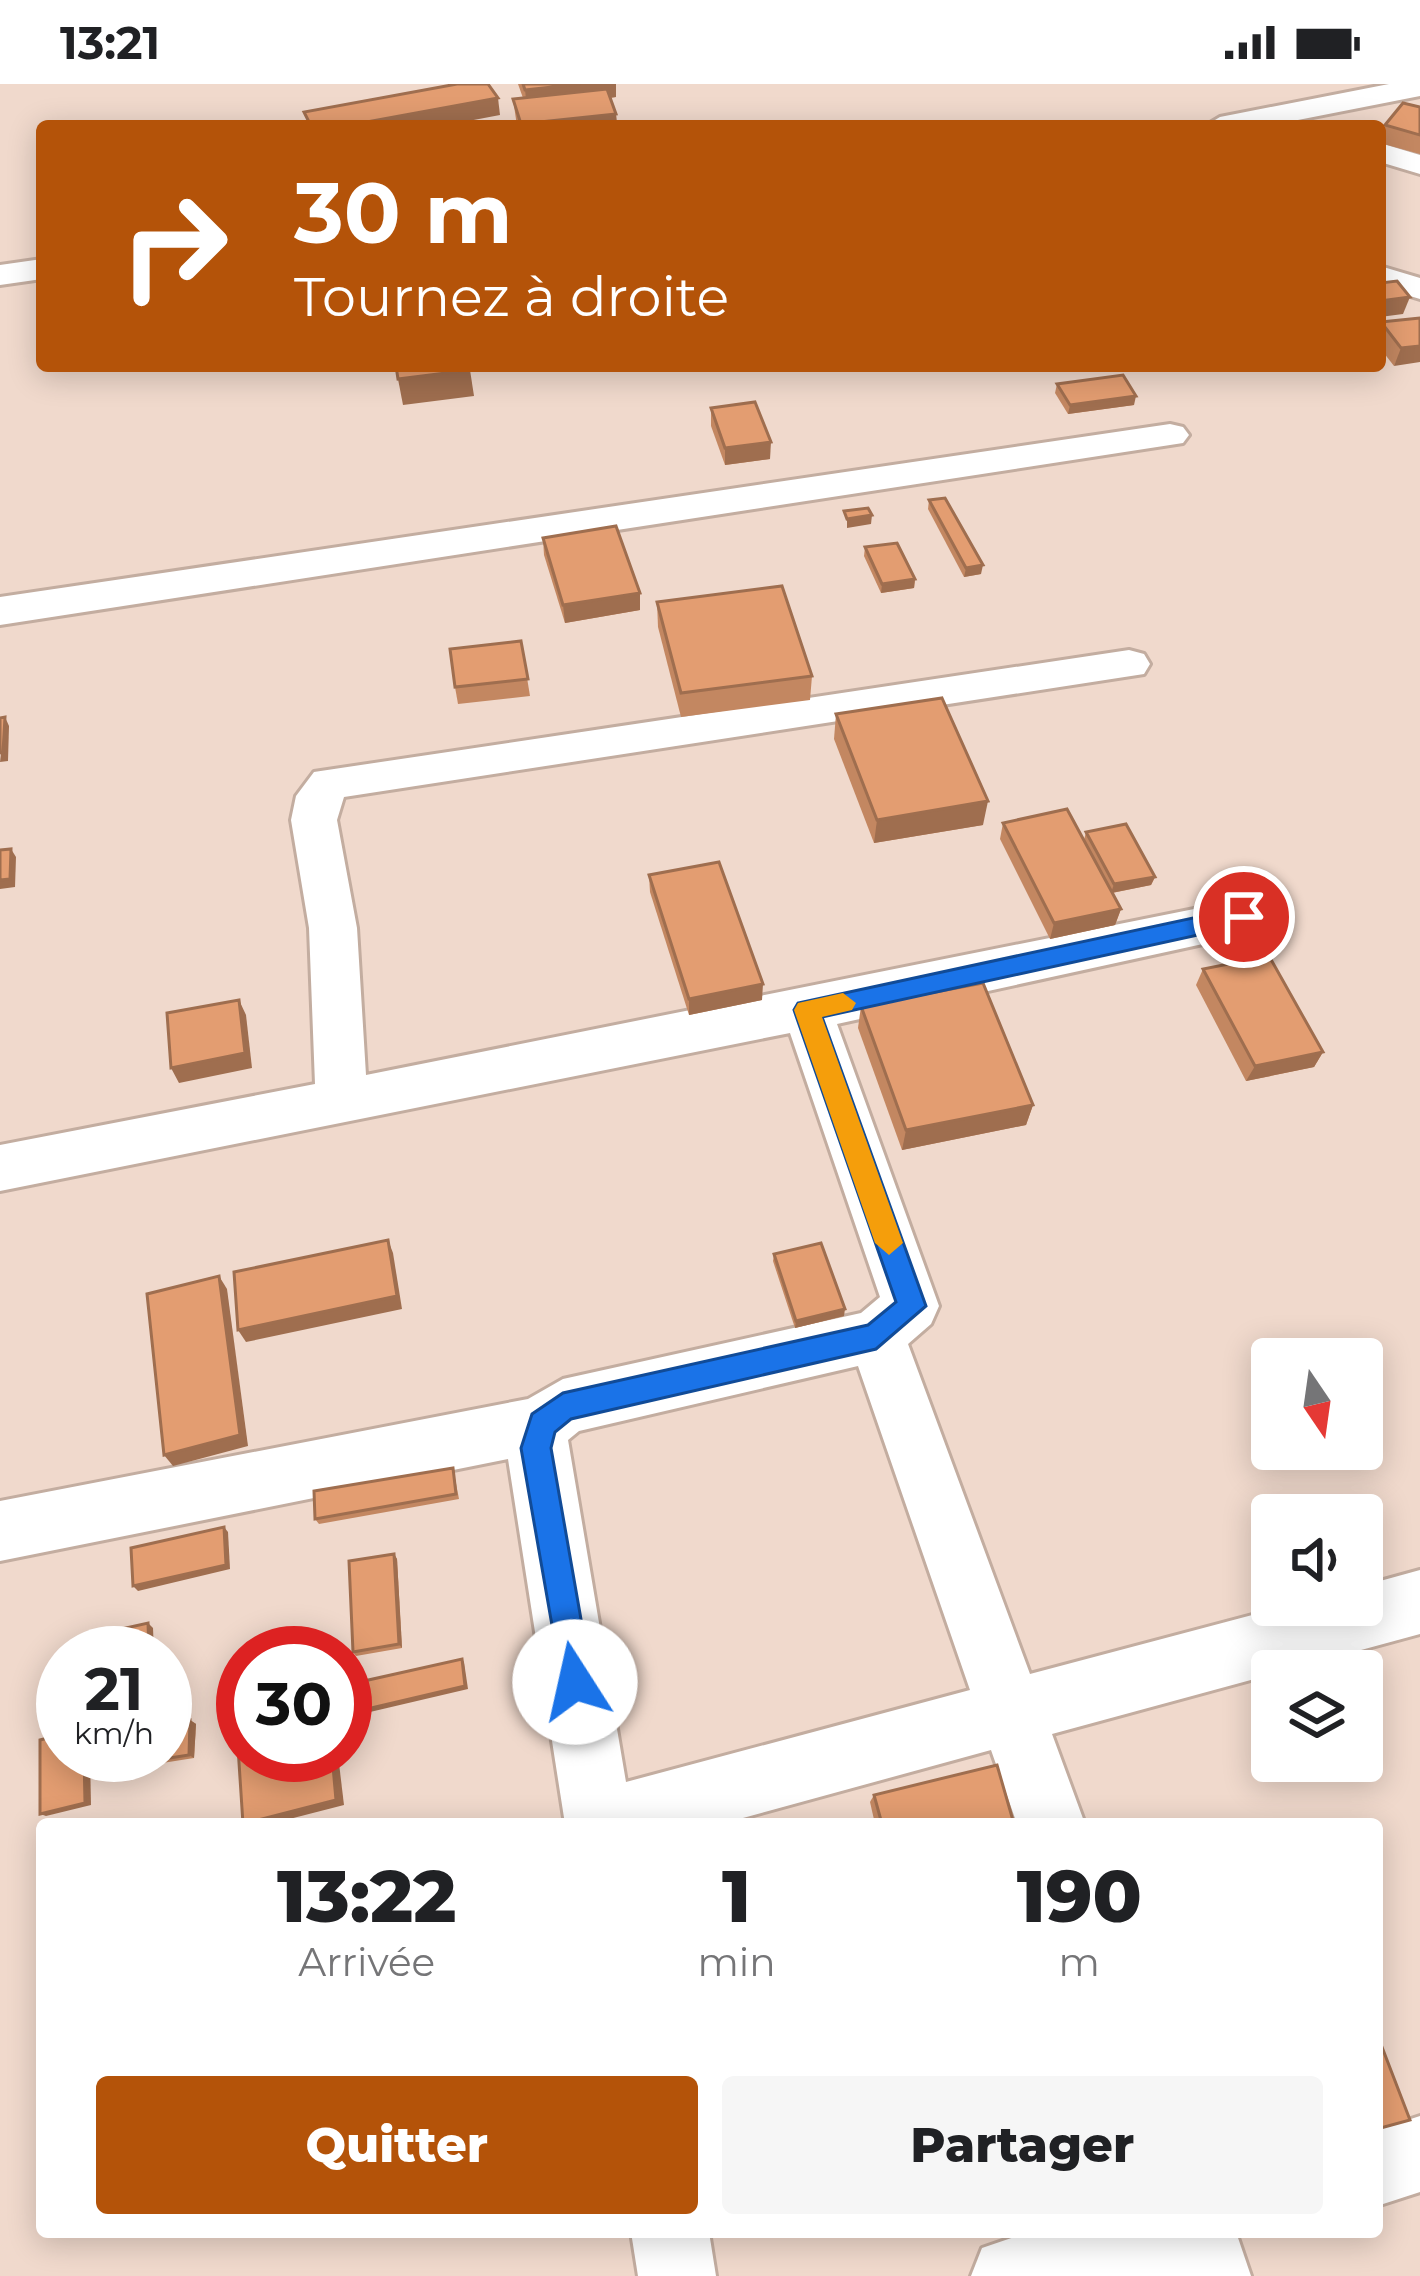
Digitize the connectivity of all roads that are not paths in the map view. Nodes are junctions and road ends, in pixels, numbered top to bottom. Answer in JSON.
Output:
{"nodes":[{"id":1,"x":1420,"y":87,"type":"edge"},
{"id":2,"x":1280,"y":113,"type":"junction"},
{"id":3,"x":1248,"y":120,"type":"edge"},
{"id":4,"x":1297,"y":120,"type":"edge"},
{"id":5,"x":1386,"y":154,"type":"edge"},
{"id":6,"x":1420,"y":165,"type":"edge"},
{"id":7,"x":36,"y":270,"type":"edge"},
{"id":8,"x":0,"y":275,"type":"edge"},
{"id":9,"x":1386,"y":278,"type":"edge"},
{"id":10,"x":1420,"y":289,"type":"edge"},
{"id":11,"x":1170,"y":435,"type":"dead end"},
{"id":12,"x":0,"y":611,"type":"edge"},
{"id":13,"x":1129,"y":664,"type":"dead end"},
{"id":14,"x":1244,"y":917,"type":"dead end"},
{"id":15,"x":807,"y":1010,"type":"junction"},
{"id":16,"x":342,"y":1101,"type":"junction"},
{"id":17,"x":0,"y":1168,"type":"edge"},
{"id":18,"x":876,"y":1336,"type":"junction"},
{"id":19,"x":542,"y":1424,"type":"junction"},
{"id":20,"x":0,"y":1531,"type":"edge"},
{"id":21,"x":1420,"y":1602,"type":"edge"},
{"id":22,"x":1012,"y":1714,"type":"junction"},
{"id":23,"x":598,"y":1818,"type":"edge"},
{"id":24,"x":618,"y":1818,"type":"edge"},
{"id":25,"x":1049,"y":1818,"type":"edge"},
{"id":26,"x":1420,"y":2153,"type":"edge"},
{"id":27,"x":1383,"y":2166,"type":"edge"},
{"id":28,"x":671,"y":2238,"type":"edge"},
{"id":29,"x":1156,"y":2238,"type":"edge"},
{"id":30,"x":1199,"y":2238,"type":"edge"},
{"id":31,"x":677,"y":2276,"type":"edge"},
{"id":32,"x":1010,"y":2276,"type":"edge"},
{"id":33,"x":1212,"y":2276,"type":"edge"}],
"edges":[{"from":1,"to":2,"type":"street"},
{"from":2,"to":3,"type":"street"},
{"from":2,"to":4,"type":"street"},
{"from":5,"to":6,"type":"street"},
{"from":7,"to":8,"type":"street"},
{"from":9,"to":10,"type":"street"},
{"from":11,"to":12,"type":"street"},
{"from":13,"to":16,"type":"street"},
{"from":14,"to":15,"type":"street"},
{"from":15,"to":16,"type":"street"},
{"from":15,"to":18,"type":"street"},
{"from":16,"to":17,"type":"street"},
{"from":18,"to":19,"type":"street"},
{"from":18,"to":22,"type":"street"},
{"from":19,"to":20,"type":"street"},
{"from":19,"to":23,"type":"street"},
{"from":21,"to":22,"type":"street"},
{"from":22,"to":24,"type":"street"},
{"from":22,"to":25,"type":"street"},
{"from":26,"to":27,"type":"street"},
{"from":28,"to":31,"type":"street"},
{"from":29,"to":32,"type":"street"},
{"from":30,"to":33,"type":"street"}]}
